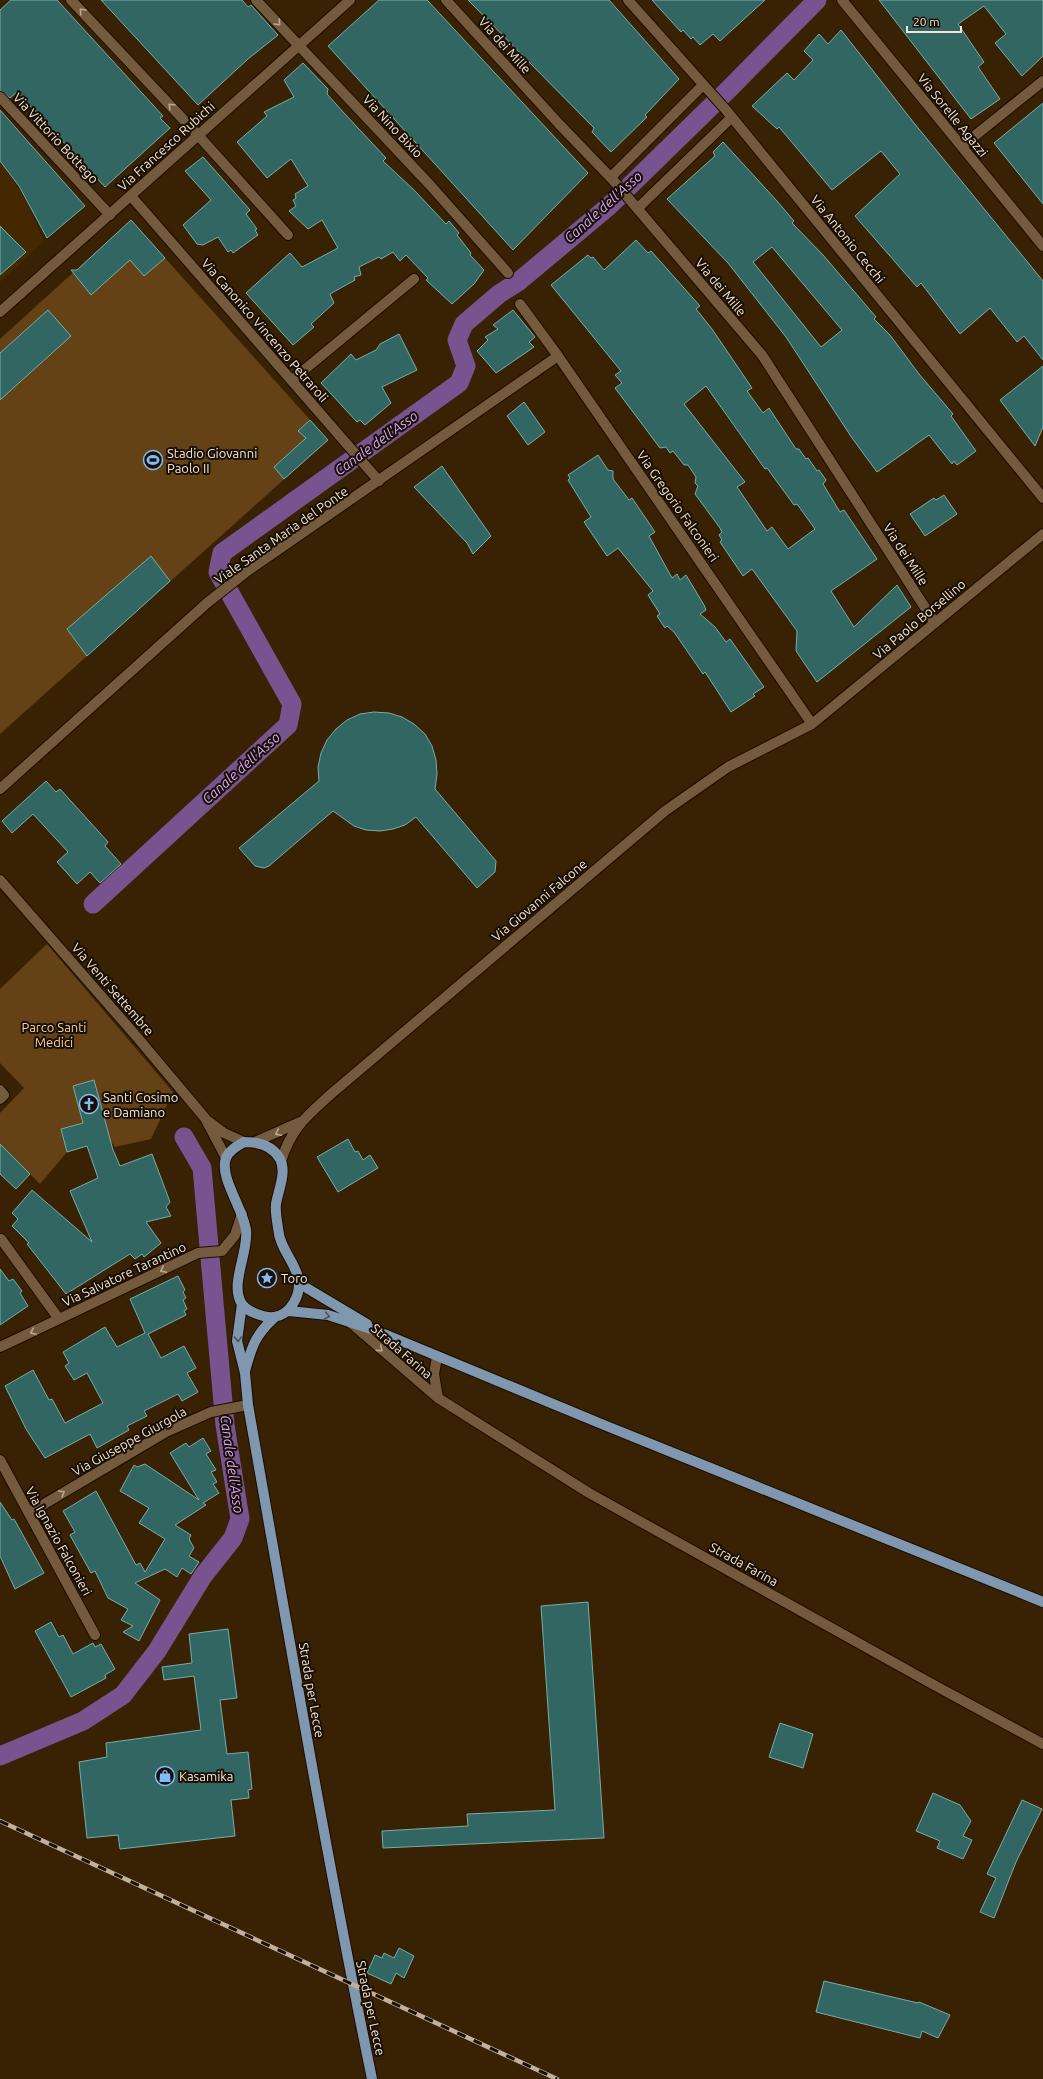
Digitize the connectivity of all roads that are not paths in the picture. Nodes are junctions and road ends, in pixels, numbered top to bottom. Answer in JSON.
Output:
{"nodes":[{"id":1,"x":71,"y":0,"type":"edge"},
{"id":2,"x":256,"y":0,"type":"edge"},
{"id":3,"x":350,"y":0,"type":"edge"},
{"id":4,"x":446,"y":0,"type":"edge"},
{"id":5,"x":628,"y":0,"type":"edge"},
{"id":6,"x":842,"y":0,"type":"edge"},
{"id":7,"x":299,"y":46,"type":"junction"},
{"id":8,"x":1043,"y":81,"type":"edge"},
{"id":9,"x":705,"y":86,"type":"junction"},
{"id":10,"x":0,"y":97,"type":"edge"},
{"id":11,"x":729,"y":114,"type":"junction"},
{"id":12,"x":197,"y":134,"type":"junction"},
{"id":13,"x":962,"y":146,"type":"junction"},
{"id":14,"x":612,"y":178,"type":"junction"},
{"id":15,"x":131,"y":196,"type":"junction"},
{"id":16,"x":636,"y":205,"type":"junction"},
{"id":17,"x":110,"y":215,"type":"junction"},
{"id":18,"x":288,"y":235,"type":"dead end"},
{"id":19,"x":1043,"y":246,"type":"edge"},
{"id":20,"x":508,"y":273,"type":"dead end"},
{"id":21,"x":414,"y":279,"type":"dead end"},
{"id":22,"x":520,"y":304,"type":"dead end"},
{"id":23,"x":0,"y":312,"type":"edge"},
{"id":24,"x":558,"y":356,"type":"junction"},
{"id":25,"x":292,"y":380,"type":"junction"},
{"id":26,"x":380,"y":481,"type":"junction"},
{"id":27,"x":1043,"y":497,"type":"edge"},
{"id":28,"x":1043,"y":534,"type":"edge"},
{"id":29,"x":935,"y":623,"type":"junction"},
{"id":30,"x":812,"y":724,"type":"junction"},
{"id":31,"x":0,"y":789,"type":"edge"},
{"id":32,"x":0,"y":880,"type":"edge"},
{"id":33,"x":0,"y":1090,"type":"edge"},
{"id":34,"x":0,"y":1100,"type":"edge"},
{"id":35,"x":204,"y":1118,"type":"junction"},
{"id":36,"x":300,"y":1122,"type":"junction"},
{"id":37,"x":244,"y":1142,"type":"junction"},
{"id":38,"x":256,"y":1142,"type":"junction"},
{"id":39,"x":226,"y":1158,"type":"junction"},
{"id":40,"x":281,"y":1160,"type":"junction"},
{"id":41,"x":242,"y":1214,"type":"junction"},
{"id":42,"x":1,"y":1239,"type":"edge"},
{"id":43,"x":300,"y":1284,"type":"junction"},
{"id":44,"x":242,"y":1304,"type":"junction"},
{"id":45,"x":289,"y":1311,"type":"junction"},
{"id":46,"x":275,"y":1317,"type":"junction"},
{"id":47,"x":59,"y":1319,"type":"junction"},
{"id":48,"x":351,"y":1323,"type":"junction"},
{"id":49,"x":377,"y":1331,"type":"junction"},
{"id":50,"x":0,"y":1347,"type":"edge"},
{"id":51,"x":437,"y":1357,"type":"junction"},
{"id":52,"x":245,"y":1373,"type":"junction"},
{"id":53,"x":438,"y":1398,"type":"junction"},
{"id":54,"x":248,"y":1405,"type":"junction"},
{"id":55,"x":0,"y":1460,"type":"edge"},
{"id":56,"x":28,"y":1513,"type":"junction"},
{"id":57,"x":1043,"y":1602,"type":"edge"},
{"id":58,"x":95,"y":1635,"type":"dead end"},
{"id":59,"x":1043,"y":1744,"type":"edge"},
{"id":60,"x":372,"y":2079,"type":"edge"}],
"edges":[{"from":12,"to":1,"type":"street","one_way":true},
{"from":2,"to":7,"type":"street","name":"Via Nino Bixio","one_way":true},
{"from":3,"to":7,"type":"street","name":"Via Francesco Rubichi"},
{"from":4,"to":14,"type":"street","name":"Via dei Mille"},
{"from":5,"to":9,"type":"street","name":"Via Antonio Cecchi"},
{"from":6,"to":13,"type":"street","name":"Via Sorelle Agazzi"},
{"from":7,"to":12,"type":"street","name":"Via Francesco Rubichi"},
{"from":7,"to":20,"type":"street","name":"Via Nino Bixio"},
{"from":8,"to":13,"type":"street"},
{"from":9,"to":11,"type":"street","name":"Via Antonio Cecchi"},
{"from":9,"to":14,"type":"street"},
{"from":10,"to":17,"type":"street","name":"Via Vittorio Bottego"},
{"from":11,"to":16,"type":"street"},
{"from":11,"to":27,"type":"street","name":"Via Antonio Cecchi"},
{"from":12,"to":15,"type":"street","name":"Via Francesco Rubichi"},
{"from":12,"to":18,"type":"street"},
{"from":13,"to":19,"type":"street","name":"Via Sorelle Agazzi"},
{"from":14,"to":16,"type":"street","name":"Via dei Mille"},
{"from":15,"to":17,"type":"street","name":"Via Francesco Rubichi"},
{"from":15,"to":25,"type":"street","name":"Via Canonico Vincenzo Petraroli"},
{"from":16,"to":29,"type":"street","name":"Via dei Mille"},
{"from":17,"to":23,"type":"street","name":"Via Francesco Rubichi"},
{"from":21,"to":25,"type":"street"},
{"from":22,"to":24,"type":"street","name":"Via Gregorio Falconieri"},
{"from":24,"to":26,"type":"street","name":"Viale Santa Maria del Ponte"},
{"from":24,"to":30,"type":"street","name":"Via Gregorio Falconieri"},
{"from":25,"to":26,"type":"street","name":"Via Canonico Vincenzo Petraroli"},
{"from":26,"to":31,"type":"street","name":"Viale Santa Maria del Ponte"},
{"from":28,"to":29,"type":"street","name":"Via Paolo Borsellino"},
{"from":29,"to":30,"type":"street","name":"Via Paolo Borsellino"},
{"from":30,"to":36,"type":"street","name":"Via Giovanni Falcone"},
{"from":32,"to":35,"type":"street","name":"Via Venti Settembre"},
{"from":33,"to":34,"type":"street"},
{"from":35,"to":37,"type":"street","name":"Via Venti Settembre"},
{"from":35,"to":39,"type":"street","name":"Via Venti Settembre"},
{"from":36,"to":38,"type":"street","name":"Via Giovanni Falcone","one_way":true},
{"from":36,"to":40,"type":"street","name":"Via Giovanni Falcone"},
{"from":37,"to":38,"type":"main road"},
{"from":37,"to":39,"type":"main road"},
{"from":38,"to":40,"type":"main road"},
{"from":39,"to":41,"type":"main road","name":"Strada per Lecce"},
{"from":40,"to":43,"type":"main road"},
{"from":41,"to":44,"type":"main road","name":"Strada per Lecce"},
{"from":41,"to":47,"type":"street","name":"Via Salvatore Tarantino","one_way":true},
{"from":42,"to":47,"type":"street"},
{"from":43,"to":45,"type":"main road"},
{"from":43,"to":49,"type":"main road"},
{"from":44,"to":46,"type":"main road"},
{"from":44,"to":52,"type":"main road","name":"Strada per Lecce","one_way":true},
{"from":45,"to":46,"type":"main road"},
{"from":45,"to":48,"type":"main road","one_way":true},
{"from":46,"to":52,"type":"main road"},
{"from":47,"to":50,"type":"street","name":"Via Salvatore Tarantino","one_way":true},
{"from":48,"to":49,"type":"main road"},
{"from":48,"to":53,"type":"street","name":"Strada Farina","one_way":true},
{"from":49,"to":51,"type":"main road"},
{"from":51,"to":53,"type":"street","name":"Strada Farina"},
{"from":51,"to":57,"type":"main road"},
{"from":52,"to":54,"type":"main road","name":"Strada per Lecce"},
{"from":53,"to":59,"type":"street","name":"Strada Farina"},
{"from":56,"to":54,"type":"street","name":"Via Giuseppe Giurgola","one_way":true},
{"from":54,"to":60,"type":"main road","name":"Strada per Lecce"},
{"from":55,"to":56,"type":"street","name":"Via Ignazio Falconieri"},
{"from":56,"to":58,"type":"street","name":"Via Ignazio Falconieri"}]}
